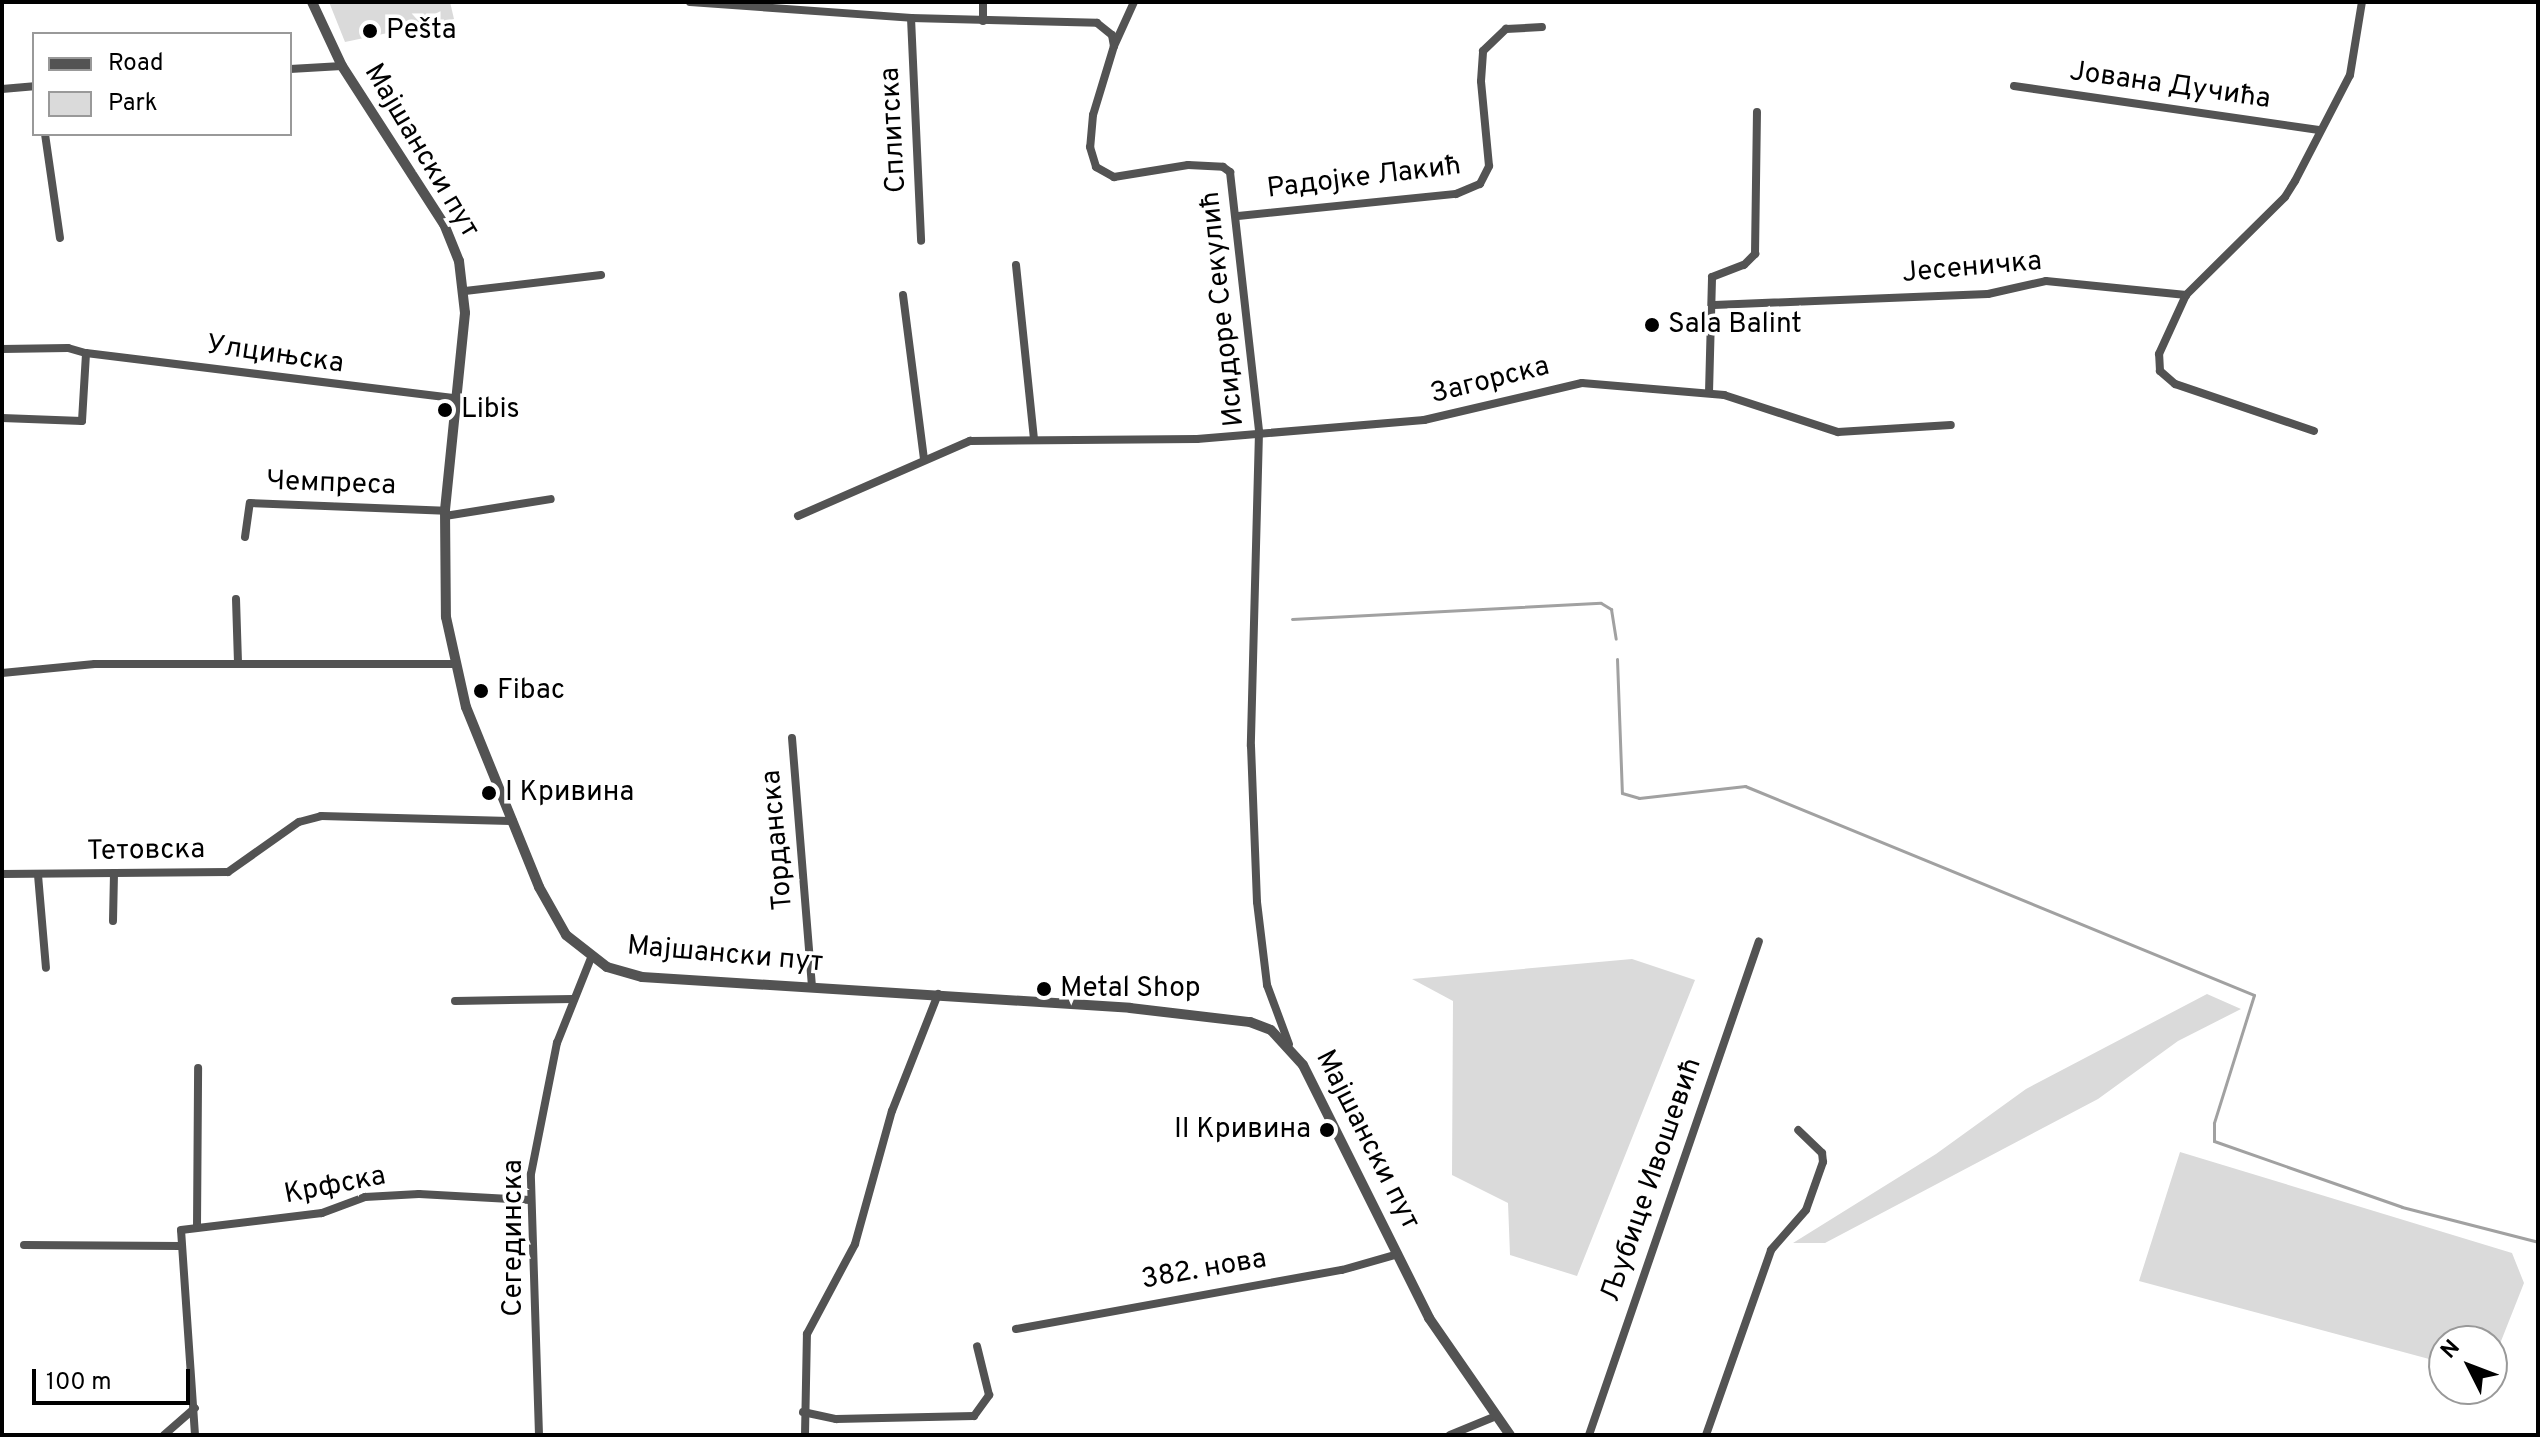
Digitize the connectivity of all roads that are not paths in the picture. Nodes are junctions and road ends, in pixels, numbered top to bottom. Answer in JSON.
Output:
{"nodes":[{"id":1,"x":312,"y":2,"type":"edge"},
{"id":2,"x":690,"y":2,"type":"edge"},
{"id":3,"x":983,"y":2,"type":"edge"},
{"id":4,"x":1134,"y":2,"type":"edge"},
{"id":5,"x":2362,"y":2,"type":"edge"},
{"id":6,"x":911,"y":18,"type":"junction"},
{"id":7,"x":983,"y":21,"type":"junction"},
{"id":8,"x":1542,"y":27,"type":"dead end"},
{"id":9,"x":1114,"y":46,"type":"junction"},
{"id":10,"x":342,"y":66,"type":"junction"},
{"id":11,"x":292,"y":69,"type":"edge"},
{"id":12,"x":32,"y":86,"type":"edge"},
{"id":13,"x":2014,"y":86,"type":"dead end"},
{"id":14,"x":2,"y":89,"type":"edge"},
{"id":15,"x":1757,"y":112,"type":"dead end"},
{"id":16,"x":2319,"y":130,"type":"junction"},
{"id":17,"x":45,"y":136,"type":"edge"},
{"id":18,"x":1238,"y":216,"type":"junction"},
{"id":19,"x":60,"y":238,"type":"dead end"},
{"id":20,"x":921,"y":241,"type":"dead end"},
{"id":21,"x":1016,"y":265,"type":"dead end"},
{"id":22,"x":601,"y":275,"type":"dead end"},
{"id":23,"x":465,"y":291,"type":"junction"},
{"id":24,"x":903,"y":295,"type":"dead end"},
{"id":25,"x":2186,"y":295,"type":"junction"},
{"id":26,"x":1714,"y":305,"type":"junction"},
{"id":27,"x":2,"y":349,"type":"edge"},
{"id":28,"x":86,"y":353,"type":"junction"},
{"id":29,"x":1709,"y":393,"type":"junction"},
{"id":30,"x":459,"y":399,"type":"junction"},
{"id":31,"x":2,"y":418,"type":"edge"},
{"id":32,"x":1951,"y":425,"type":"dead end"},
{"id":33,"x":2314,"y":431,"type":"dead end"},
{"id":34,"x":1259,"y":432,"type":"junction"},
{"id":35,"x":1034,"y":439,"type":"junction"},
{"id":36,"x":924,"y":459,"type":"junction"},
{"id":37,"x":551,"y":499,"type":"dead end"},
{"id":38,"x":445,"y":513,"type":"junction"},
{"id":39,"x":798,"y":516,"type":"dead end"},
{"id":40,"x":245,"y":537,"type":"dead end"},
{"id":41,"x":236,"y":599,"type":"dead end"},
{"id":42,"x":238,"y":663,"type":"junction"},
{"id":43,"x":454,"y":664,"type":"junction"},
{"id":44,"x":2,"y":673,"type":"edge"},
{"id":45,"x":792,"y":738,"type":"dead end"},
{"id":46,"x":513,"y":821,"type":"junction"},
{"id":47,"x":114,"y":873,"type":"junction"},
{"id":48,"x":2,"y":874,"type":"edge"},
{"id":49,"x":38,"y":875,"type":"junction"},
{"id":50,"x":113,"y":921,"type":"dead end"},
{"id":51,"x":1759,"y":941,"type":"dead end"},
{"id":52,"x":591,"y":958,"type":"junction"},
{"id":53,"x":46,"y":968,"type":"dead end"},
{"id":54,"x":812,"y":986,"type":"junction"},
{"id":55,"x":938,"y":994,"type":"junction"},
{"id":56,"x":573,"y":999,"type":"junction"},
{"id":57,"x":455,"y":1001,"type":"dead end"},
{"id":58,"x":1289,"y":1044,"type":"junction"},
{"id":59,"x":198,"y":1068,"type":"dead end"},
{"id":60,"x":1798,"y":1130,"type":"dead end"},
{"id":61,"x":530,"y":1200,"type":"junction"},
{"id":62,"x":197,"y":1227,"type":"junction"},
{"id":63,"x":24,"y":1245,"type":"dead end"},
{"id":64,"x":181,"y":1246,"type":"junction"},
{"id":65,"x":1398,"y":1254,"type":"junction"},
{"id":66,"x":1016,"y":1329,"type":"dead end"},
{"id":67,"x":977,"y":1346,"type":"dead end"},
{"id":68,"x":195,"y":1408,"type":"junction"},
{"id":69,"x":803,"y":1412,"type":"junction"},
{"id":70,"x":1496,"y":1416,"type":"junction"},
{"id":71,"x":164,"y":1435,"type":"edge"},
{"id":72,"x":195,"y":1435,"type":"edge"},
{"id":73,"x":539,"y":1435,"type":"edge"},
{"id":74,"x":805,"y":1435,"type":"edge"},
{"id":75,"x":1450,"y":1435,"type":"edge"},
{"id":76,"x":1510,"y":1435,"type":"edge"},
{"id":77,"x":1589,"y":1435,"type":"edge"},
{"id":78,"x":1706,"y":1435,"type":"edge"}],
"edges":[{"from":1,"to":10,"type":"street","name":"Мајшански пут"},
{"from":2,"to":6,"type":"street"},
{"from":3,"to":7,"type":"street"},
{"from":4,"to":9,"type":"street"},
{"from":5,"to":16,"type":"street"},
{"from":6,"to":7,"type":"street"},
{"from":6,"to":20,"type":"street","name":"Сплитска"},
{"from":7,"to":9,"type":"street"},
{"from":8,"to":18,"type":"street","name":"Радојке Лакић"},
{"from":9,"to":18,"type":"street","name":"Исидоре Секулић"},
{"from":10,"to":11,"type":"street"},
{"from":10,"to":23,"type":"street","name":"Мајшански пут"},
{"from":12,"to":14,"type":"street"},
{"from":13,"to":16,"type":"street","name":"Јована Дучића"},
{"from":15,"to":26,"type":"street"},
{"from":16,"to":25,"type":"street"},
{"from":17,"to":19,"type":"street"},
{"from":18,"to":34,"type":"street","name":"Исидоре Секулић"},
{"from":21,"to":35,"type":"street"},
{"from":22,"to":23,"type":"street"},
{"from":23,"to":30,"type":"street","name":"Мајшански пут"},
{"from":24,"to":36,"type":"street"},
{"from":25,"to":26,"type":"street","name":"Јесеничка"},
{"from":25,"to":33,"type":"street"},
{"from":26,"to":29,"type":"street"},
{"from":27,"to":28,"type":"street","name":"Улцињска"},
{"from":28,"to":30,"type":"street","name":"Улцињска"},
{"from":28,"to":31,"type":"street"},
{"from":29,"to":32,"type":"street","name":"Загорска"},
{"from":29,"to":34,"type":"street","name":"Загорска"},
{"from":30,"to":38,"type":"street","name":"Мајшански пут"},
{"from":34,"to":35,"type":"street","name":"Загорска"},
{"from":34,"to":58,"type":"street","name":"Исидоре Секулић"},
{"from":35,"to":36,"type":"street","name":"Загорска"},
{"from":36,"to":39,"type":"street","name":"Загорска"},
{"from":37,"to":38,"type":"street"},
{"from":38,"to":40,"type":"street","name":"Чемпреса"},
{"from":38,"to":43,"type":"street","name":"Мајшански пут"},
{"from":41,"to":42,"type":"street"},
{"from":42,"to":43,"type":"street"},
{"from":42,"to":44,"type":"street"},
{"from":43,"to":46,"type":"street","name":"Мајшански пут"},
{"from":45,"to":54,"type":"street","name":"Торданска"},
{"from":46,"to":47,"type":"street","name":"Тетовска"},
{"from":46,"to":52,"type":"street","name":"Мајшански пут"},
{"from":47,"to":49,"type":"street","name":"Тетовска"},
{"from":47,"to":50,"type":"street"},
{"from":48,"to":49,"type":"street","name":"Тетовска"},
{"from":49,"to":53,"type":"street"},
{"from":51,"to":77,"type":"street","name":"Љубице Ивошевић"},
{"from":52,"to":54,"type":"street","name":"Мајшански пут"},
{"from":52,"to":56,"type":"street","name":"Сегединска"},
{"from":54,"to":55,"type":"street","name":"Мајшански пут"},
{"from":55,"to":58,"type":"street","name":"Мајшански пут"},
{"from":55,"to":69,"type":"street"},
{"from":56,"to":57,"type":"street"},
{"from":56,"to":61,"type":"street","name":"Сегединска"},
{"from":58,"to":65,"type":"street","name":"Мајшански пут"},
{"from":59,"to":62,"type":"street"},
{"from":60,"to":78,"type":"street"},
{"from":61,"to":62,"type":"street","name":"Крфска"},
{"from":61,"to":73,"type":"street","name":"Сегединска"},
{"from":62,"to":64,"type":"street"},
{"from":63,"to":64,"type":"street"},
{"from":64,"to":68,"type":"street"},
{"from":65,"to":66,"type":"street","name":"382. нова"},
{"from":65,"to":70,"type":"street","name":"Мајшански пут"},
{"from":67,"to":69,"type":"street"},
{"from":68,"to":71,"type":"street"},
{"from":68,"to":72,"type":"street"},
{"from":69,"to":74,"type":"street"},
{"from":70,"to":75,"type":"street"},
{"from":70,"to":76,"type":"street","name":"Мајшански пут"}]}
